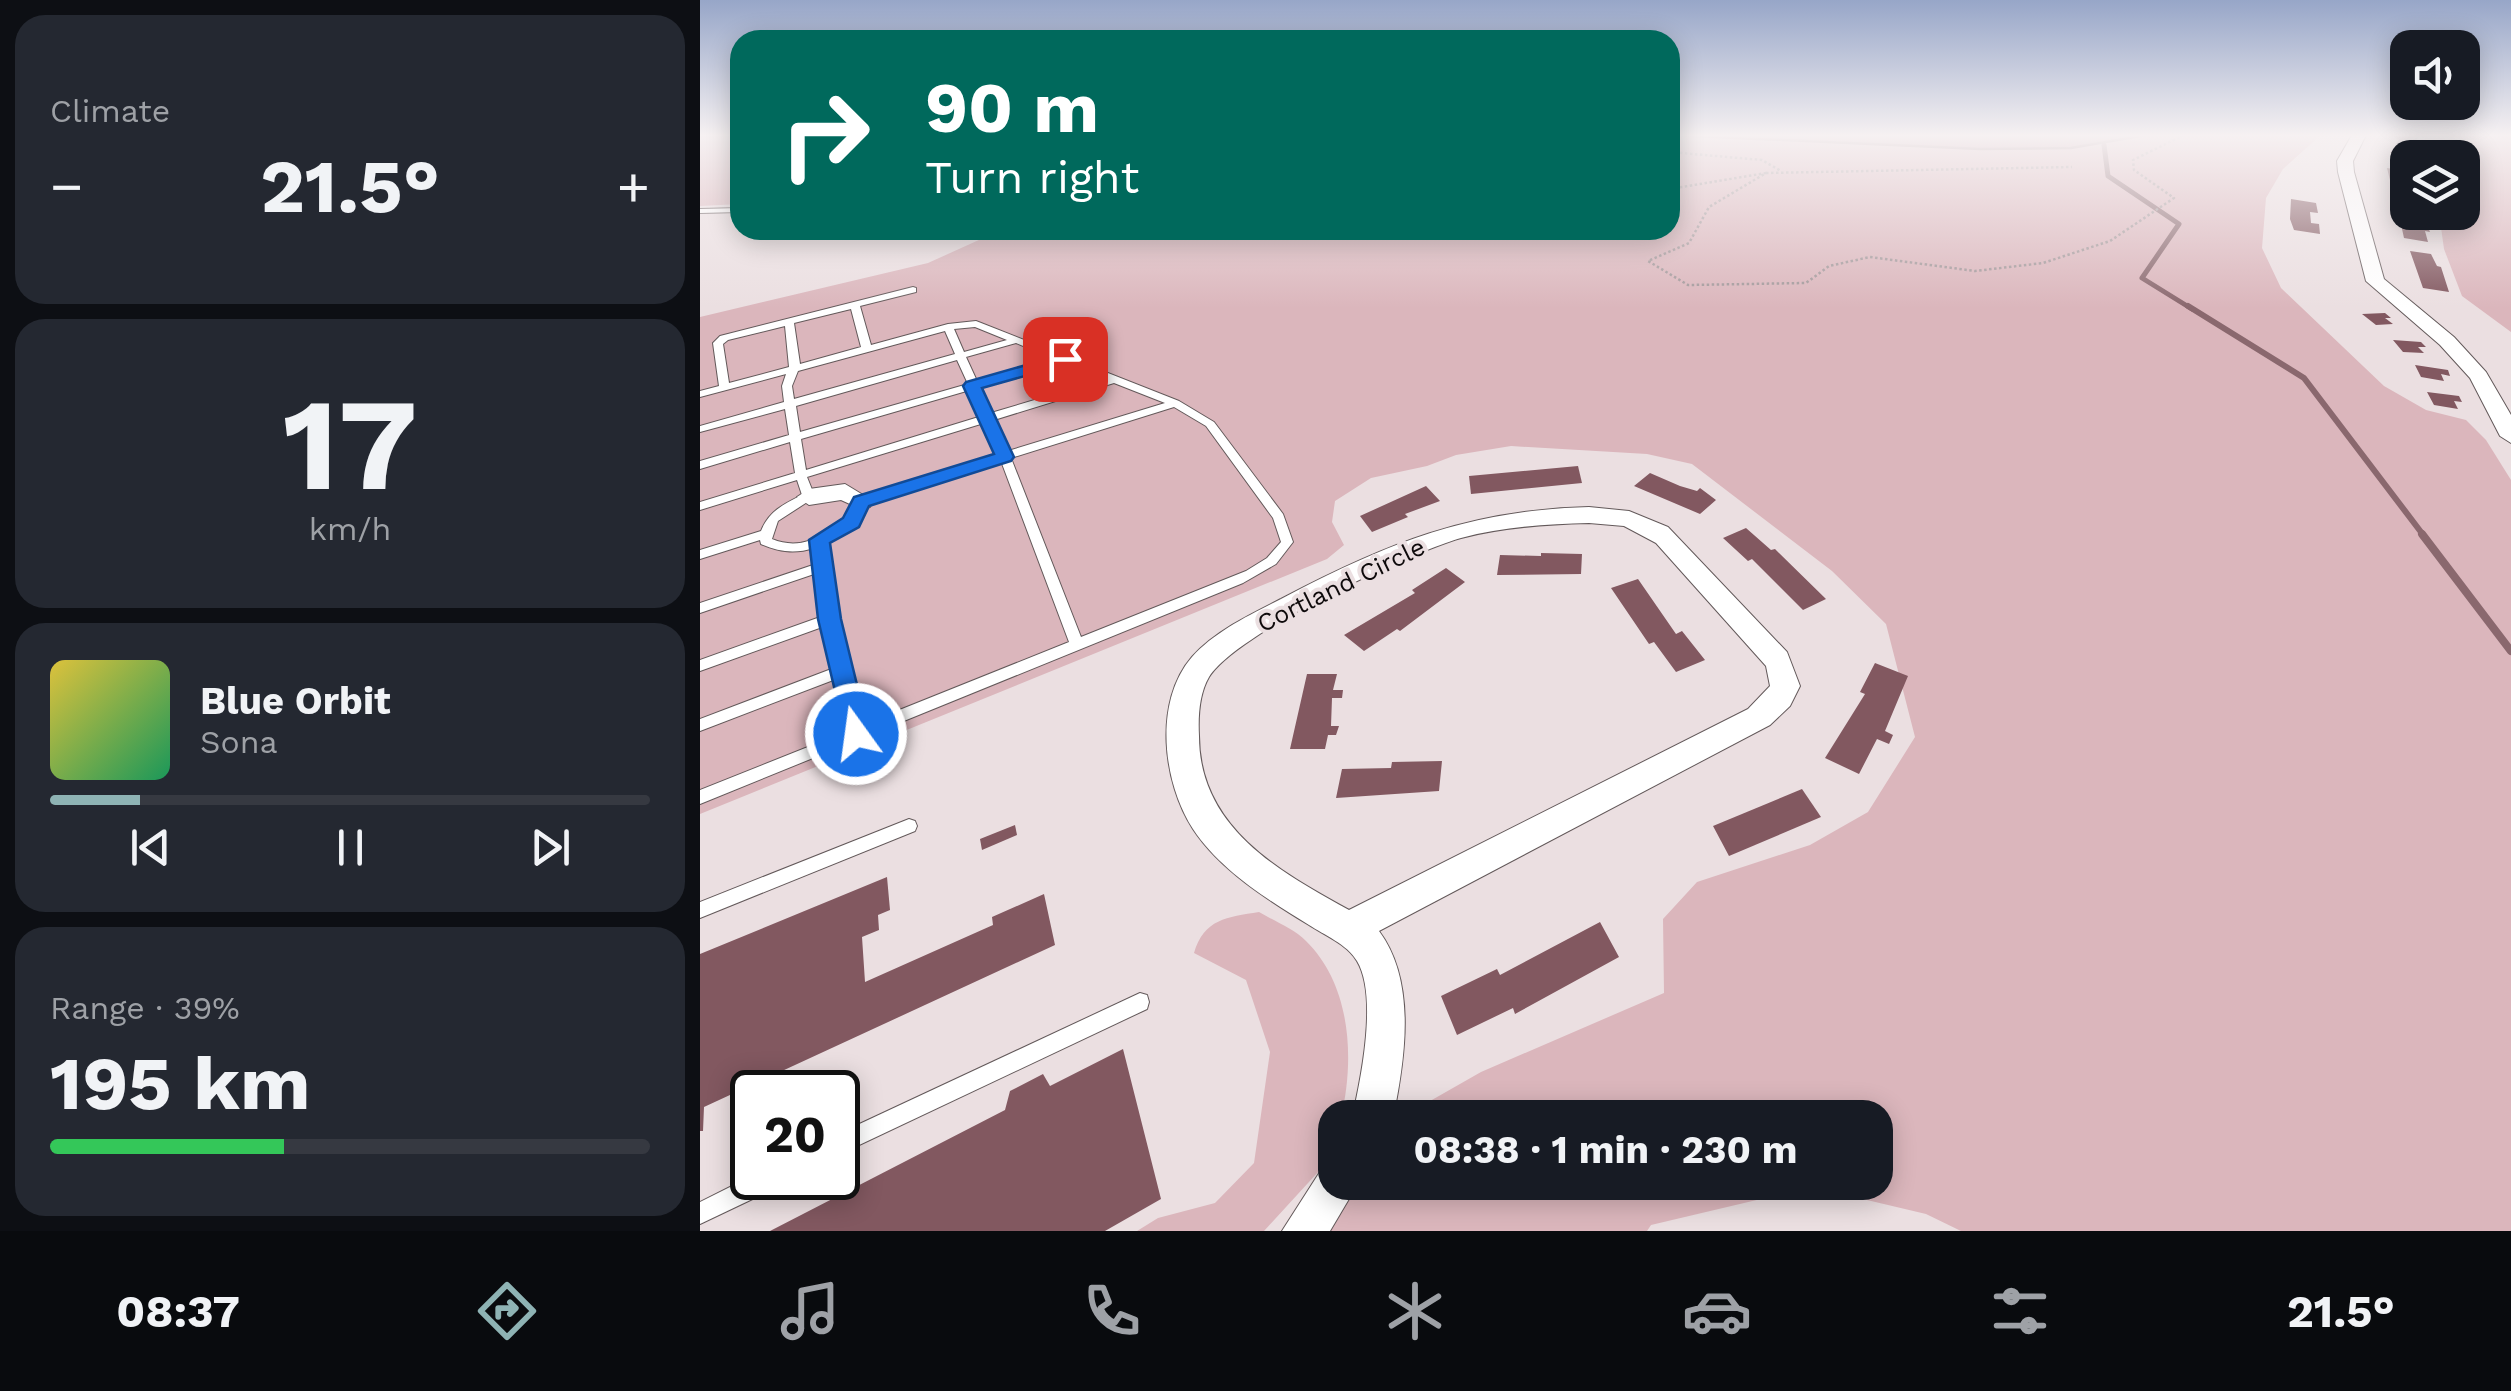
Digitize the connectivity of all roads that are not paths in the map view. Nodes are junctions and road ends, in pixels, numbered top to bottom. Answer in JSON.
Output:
{"nodes":[{"id":1,"x":2351,"y":192,"type":"edge"},
{"id":2,"x":730,"y":210,"type":"edge"},
{"id":3,"x":700,"y":211,"type":"edge"},
{"id":4,"x":913,"y":290,"type":"dead end"},
{"id":5,"x":855,"y":305,"type":"junction"},
{"id":6,"x":789,"y":322,"type":"junction"},
{"id":7,"x":948,"y":327,"type":"junction"},
{"id":8,"x":1018,"y":340,"type":"junction"},
{"id":9,"x":867,"y":349,"type":"junction"},
{"id":10,"x":959,"y":356,"type":"junction"},
{"id":11,"x":1065,"y":359,"type":"junction"},
{"id":12,"x":793,"y":370,"type":"junction"},
{"id":13,"x":1112,"y":380,"type":"junction"},
{"id":14,"x":972,"y":386,"type":"junction"},
{"id":15,"x":725,"y":388,"type":"junction"},
{"id":16,"x":700,"y":394,"type":"edge"},
{"id":17,"x":1176,"y":403,"type":"junction"},
{"id":18,"x":790,"y":404,"type":"junction"},
{"id":19,"x":987,"y":419,"type":"junction"},
{"id":20,"x":700,"y":428,"type":"edge"},
{"id":21,"x":2511,"y":436,"type":"edge"},
{"id":22,"x":794,"y":438,"type":"junction"},
{"id":23,"x":1004,"y":457,"type":"junction"},
{"id":24,"x":700,"y":466,"type":"edge"},
{"id":25,"x":805,"y":487,"type":"junction"},
{"id":26,"x":861,"y":501,"type":"junction"},
{"id":27,"x":700,"y":506,"type":"edge"},
{"id":28,"x":764,"y":534,"type":"junction"},
{"id":29,"x":819,"y":540,"type":"junction"},
{"id":30,"x":700,"y":555,"type":"edge"},
{"id":31,"x":821,"y":567,"type":"junction"},
{"id":32,"x":700,"y":608,"type":"edge"},
{"id":33,"x":830,"y":619,"type":"junction"},
{"id":34,"x":1078,"y":645,"type":"junction"},
{"id":35,"x":700,"y":666,"type":"edge"},
{"id":36,"x":840,"y":672,"type":"junction"},
{"id":37,"x":700,"y":724,"type":"edge"},
{"id":38,"x":856,"y":734,"type":"junction"},
{"id":39,"x":700,"y":797,"type":"edge"},
{"id":40,"x":909,"y":826,"type":"dead end"},
{"id":41,"x":700,"y":910,"type":"edge"},
{"id":42,"x":1346,"y":930,"type":"junction"},
{"id":43,"x":1140,"y":1002,"type":"dead end"},
{"id":44,"x":1374,"y":1100,"type":"edge"},
{"id":45,"x":860,"y":1135,"type":"edge"},
{"id":46,"x":730,"y":1198,"type":"edge"},
{"id":47,"x":1326,"y":1200,"type":"edge"},
{"id":48,"x":700,"y":1213,"type":"edge"},
{"id":49,"x":1304,"y":1231,"type":"edge"}],
"edges":[{"from":1,"to":21,"type":"street"},
{"from":2,"to":3,"type":"lane"},
{"from":4,"to":5,"type":"lane"},
{"from":5,"to":6,"type":"lane"},
{"from":5,"to":9,"type":"lane"},
{"from":6,"to":12,"type":"lane"},
{"from":6,"to":15,"type":"lane"},
{"from":7,"to":8,"type":"lane"},
{"from":7,"to":9,"type":"lane"},
{"from":7,"to":10,"type":"lane"},
{"from":8,"to":10,"type":"lane"},
{"from":8,"to":11,"type":"lane"},
{"from":9,"to":12,"type":"lane"},
{"from":10,"to":14,"type":"lane"},
{"from":10,"to":18,"type":"lane"},
{"from":11,"to":13,"type":"lane"},
{"from":11,"to":14,"type":"lane"},
{"from":12,"to":15,"type":"lane"},
{"from":12,"to":18,"type":"lane"},
{"from":13,"to":17,"type":"lane"},
{"from":13,"to":19,"type":"lane"},
{"from":14,"to":19,"type":"lane"},
{"from":14,"to":22,"type":"lane"},
{"from":15,"to":16,"type":"lane"},
{"from":17,"to":23,"type":"lane"},
{"from":17,"to":34,"type":"lane"},
{"from":18,"to":20,"type":"lane"},
{"from":18,"to":22,"type":"lane"},
{"from":19,"to":23,"type":"lane"},
{"from":19,"to":25,"type":"lane"},
{"from":22,"to":24,"type":"lane"},
{"from":22,"to":25,"type":"lane"},
{"from":23,"to":26,"type":"lane"},
{"from":23,"to":34,"type":"lane"},
{"from":25,"to":26,"type":"street"},
{"from":25,"to":27,"type":"lane"},
{"from":25,"to":28,"type":"lane"},
{"from":26,"to":29,"type":"lane"},
{"from":28,"to":29,"type":"lane"},
{"from":28,"to":30,"type":"lane"},
{"from":29,"to":31,"type":"lane"},
{"from":31,"to":32,"type":"lane"},
{"from":31,"to":33,"type":"lane"},
{"from":33,"to":35,"type":"lane"},
{"from":33,"to":36,"type":"lane"},
{"from":34,"to":38,"type":"lane"},
{"from":36,"to":37,"type":"lane"},
{"from":36,"to":38,"type":"lane"},
{"from":38,"to":39,"type":"lane"},
{"from":40,"to":41,"type":"lane"},
{"from":42,"to":42,"type":"street","name":"Cortland Circle"},
{"from":42,"to":44,"type":"street","name":"Cortland Circle"},
{"from":43,"to":45,"type":"lane"},
{"from":46,"to":48,"type":"lane"},
{"from":47,"to":49,"type":"street"}]}
